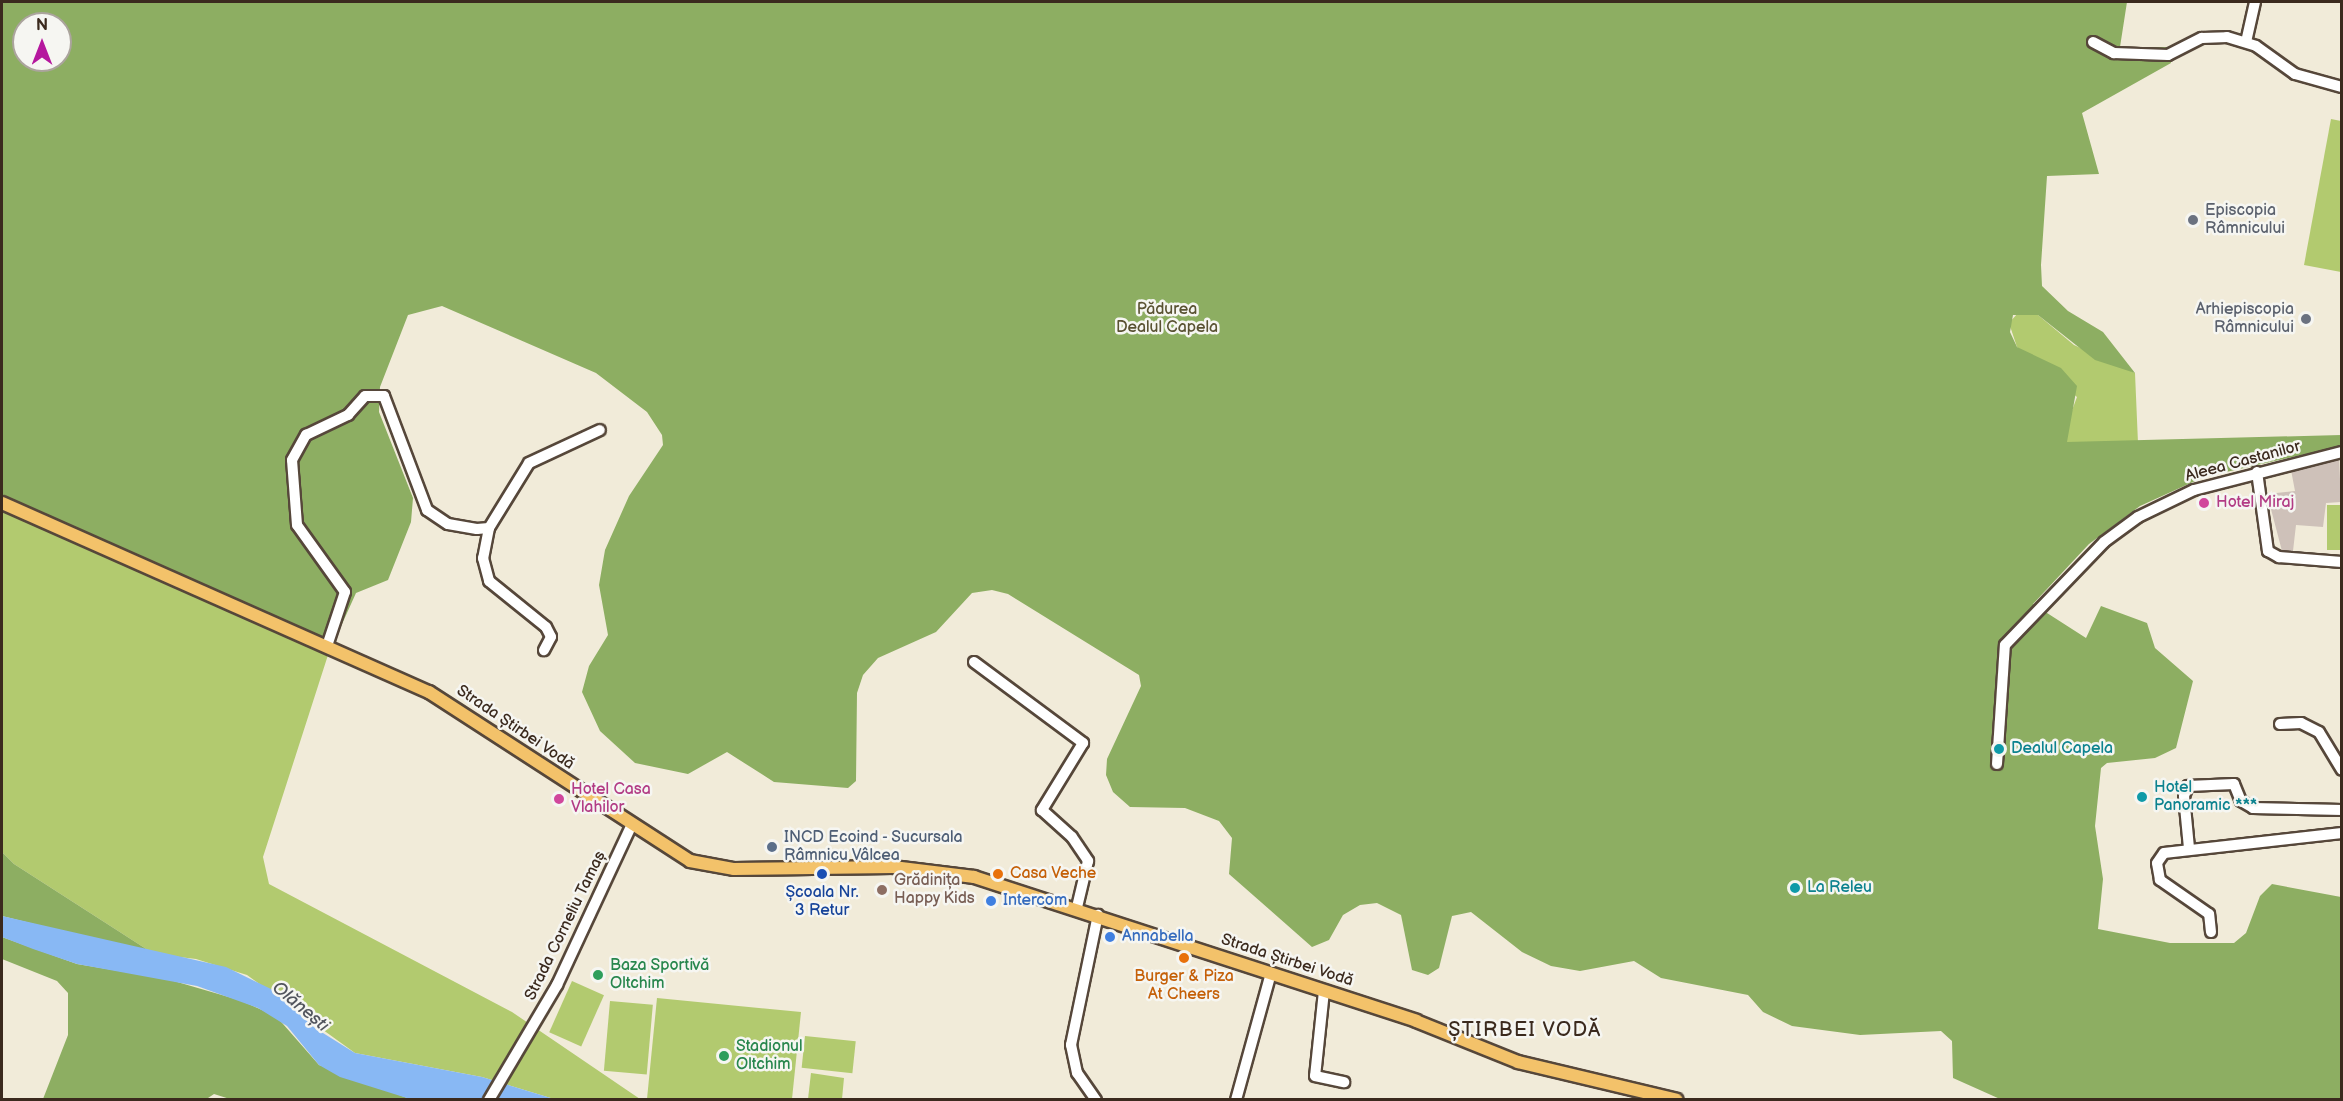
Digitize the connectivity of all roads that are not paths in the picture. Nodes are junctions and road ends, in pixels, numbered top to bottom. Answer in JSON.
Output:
{"nodes":[{"id":1,"x":2254,"y":2,"type":"edge"},
{"id":2,"x":2092,"y":42,"type":"dead end"},
{"id":3,"x":2246,"y":42,"type":"junction"},
{"id":4,"x":2342,"y":87,"type":"edge"},
{"id":5,"x":600,"y":430,"type":"dead end"},
{"id":6,"x":2342,"y":452,"type":"edge"},
{"id":7,"x":2257,"y":472,"type":"junction"},
{"id":8,"x":2,"y":503,"type":"edge"},
{"id":9,"x":489,"y":528,"type":"junction"},
{"id":10,"x":2342,"y":562,"type":"edge"},
{"id":11,"x":327,"y":646,"type":"junction"},
{"id":12,"x":544,"y":650,"type":"dead end"},
{"id":13,"x":974,"y":662,"type":"dead end"},
{"id":14,"x":2280,"y":724,"type":"dead end"},
{"id":15,"x":1997,"y":764,"type":"dead end"},
{"id":16,"x":2342,"y":770,"type":"edge"},
{"id":17,"x":2342,"y":810,"type":"edge"},
{"id":18,"x":631,"y":826,"type":"junction"},
{"id":19,"x":2342,"y":833,"type":"edge"},
{"id":20,"x":2189,"y":848,"type":"junction"},
{"id":21,"x":1077,"y":907,"type":"junction"},
{"id":22,"x":1098,"y":915,"type":"junction"},
{"id":23,"x":2211,"y":932,"type":"dead end"},
{"id":24,"x":1271,"y":973,"type":"junction"},
{"id":25,"x":1324,"y":990,"type":"junction"},
{"id":26,"x":1344,"y":1082,"type":"dead end"},
{"id":27,"x":489,"y":1100,"type":"edge"},
{"id":28,"x":1096,"y":1100,"type":"edge"},
{"id":29,"x":1236,"y":1100,"type":"edge"},
{"id":30,"x":1677,"y":1100,"type":"edge"}],
"edges":[{"from":1,"to":3,"type":"street"},
{"from":2,"to":3,"type":"street"},
{"from":3,"to":4,"type":"street"},
{"from":5,"to":9,"type":"street"},
{"from":6,"to":7,"type":"street","name":"Aleea Castanilor"},
{"from":7,"to":10,"type":"street"},
{"from":7,"to":15,"type":"street","name":"Aleea Castanilor"},
{"from":8,"to":11,"type":"main road","name":"Strada Știrbei Vodă"},
{"from":9,"to":11,"type":"street"},
{"from":9,"to":12,"type":"street"},
{"from":11,"to":18,"type":"main road","name":"Strada Știrbei Vodă"},
{"from":13,"to":21,"type":"street"},
{"from":14,"to":16,"type":"street"},
{"from":17,"to":20,"type":"street"},
{"from":18,"to":21,"type":"main road","name":"Strada Știrbei Vodă"},
{"from":18,"to":27,"type":"street","name":"Strada Corneliu Tamaș"},
{"from":19,"to":20,"type":"street"},
{"from":20,"to":23,"type":"street"},
{"from":21,"to":22,"type":"main road","name":"Strada Știrbei Vodă"},
{"from":22,"to":24,"type":"main road","name":"Strada Știrbei Vodă"},
{"from":22,"to":28,"type":"street"},
{"from":24,"to":25,"type":"main road","name":"Strada Știrbei Vodă"},
{"from":24,"to":29,"type":"street"},
{"from":25,"to":26,"type":"street"},
{"from":25,"to":30,"type":"main road","name":"Strada Știrbei Vodă"}]}
